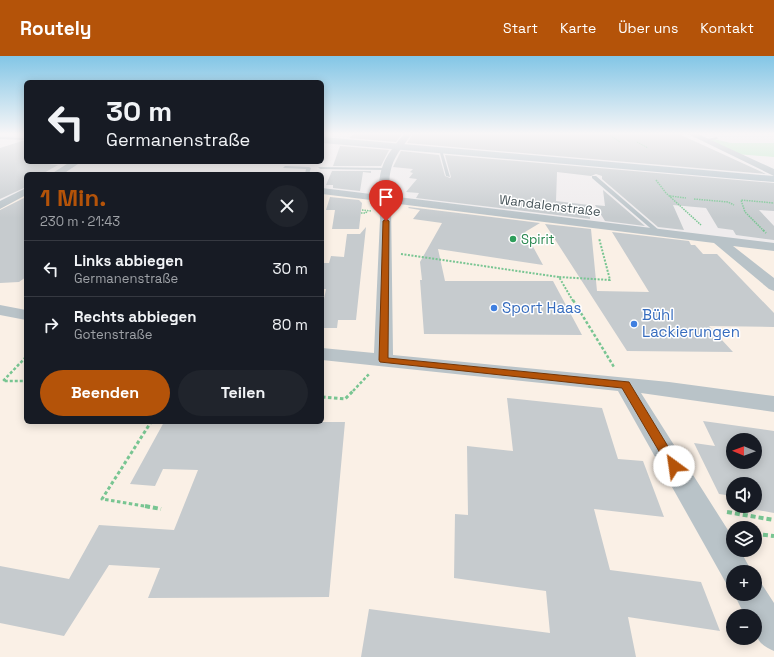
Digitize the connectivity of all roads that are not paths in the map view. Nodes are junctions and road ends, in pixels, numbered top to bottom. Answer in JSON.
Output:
{"nodes":[{"id":1,"x":389,"y":162,"type":"edge"},
{"id":2,"x":444,"y":162,"type":"edge"},
{"id":3,"x":579,"y":162,"type":"edge"},
{"id":4,"x":751,"y":162,"type":"edge"},
{"id":5,"x":74,"y":164,"type":"edge"},
{"id":6,"x":285,"y":167,"type":"dead end"},
{"id":7,"x":320,"y":168,"type":"dead end"},
{"id":8,"x":385,"y":169,"type":"junction"},
{"id":9,"x":60,"y":172,"type":"edge"},
{"id":10,"x":308,"y":172,"type":"edge"},
{"id":11,"x":774,"y":173,"type":"edge"},
{"id":12,"x":448,"y":176,"type":"dead end"},
{"id":13,"x":594,"y":177,"type":"dead end"},
{"id":14,"x":774,"y":179,"type":"edge"},
{"id":15,"x":324,"y":191,"type":"edge"},
{"id":16,"x":24,"y":192,"type":"edge"},
{"id":17,"x":386,"y":199,"type":"junction"},
{"id":18,"x":0,"y":206,"type":"edge"},
{"id":19,"x":658,"y":232,"type":"junction"},
{"id":20,"x":717,"y":240,"type":"junction"},
{"id":21,"x":774,"y":247,"type":"edge"},
{"id":22,"x":774,"y":286,"type":"edge"},
{"id":23,"x":0,"y":310,"type":"edge"},
{"id":24,"x":24,"y":315,"type":"edge"},
{"id":25,"x":324,"y":354,"type":"edge"},
{"id":26,"x":383,"y":360,"type":"junction"},
{"id":27,"x":625,"y":385,"type":"junction"},
{"id":28,"x":774,"y":404,"type":"edge"},
{"id":29,"x":733,"y":565,"type":"edge"},
{"id":30,"x":754,"y":601,"type":"edge"},
{"id":31,"x":774,"y":634,"type":"edge"}],
"edges":[{"from":1,"to":8,"type":"street"},
{"from":2,"to":12,"type":"lane"},
{"from":3,"to":14,"type":"main road"},
{"from":4,"to":11,"type":"street"},
{"from":5,"to":9,"type":"street"},
{"from":6,"to":10,"type":"lane"},
{"from":7,"to":8,"type":"lane"},
{"from":8,"to":17,"type":"street"},
{"from":13,"to":19,"type":"lane"},
{"from":15,"to":17,"type":"street","name":"Wandalenstraße"},
{"from":16,"to":18,"type":"street"},
{"from":17,"to":19,"type":"street","name":"Wandalenstraße"},
{"from":17,"to":26,"type":"street"},
{"from":19,"to":20,"type":"street","name":"Wandalenstraße"},
{"from":20,"to":21,"type":"street","name":"Wandalenstraße"},
{"from":20,"to":22,"type":"street"},
{"from":23,"to":24,"type":"street"},
{"from":25,"to":26,"type":"street"},
{"from":26,"to":27,"type":"street"},
{"from":27,"to":28,"type":"street"},
{"from":27,"to":29,"type":"street"},
{"from":30,"to":31,"type":"street"}]}
